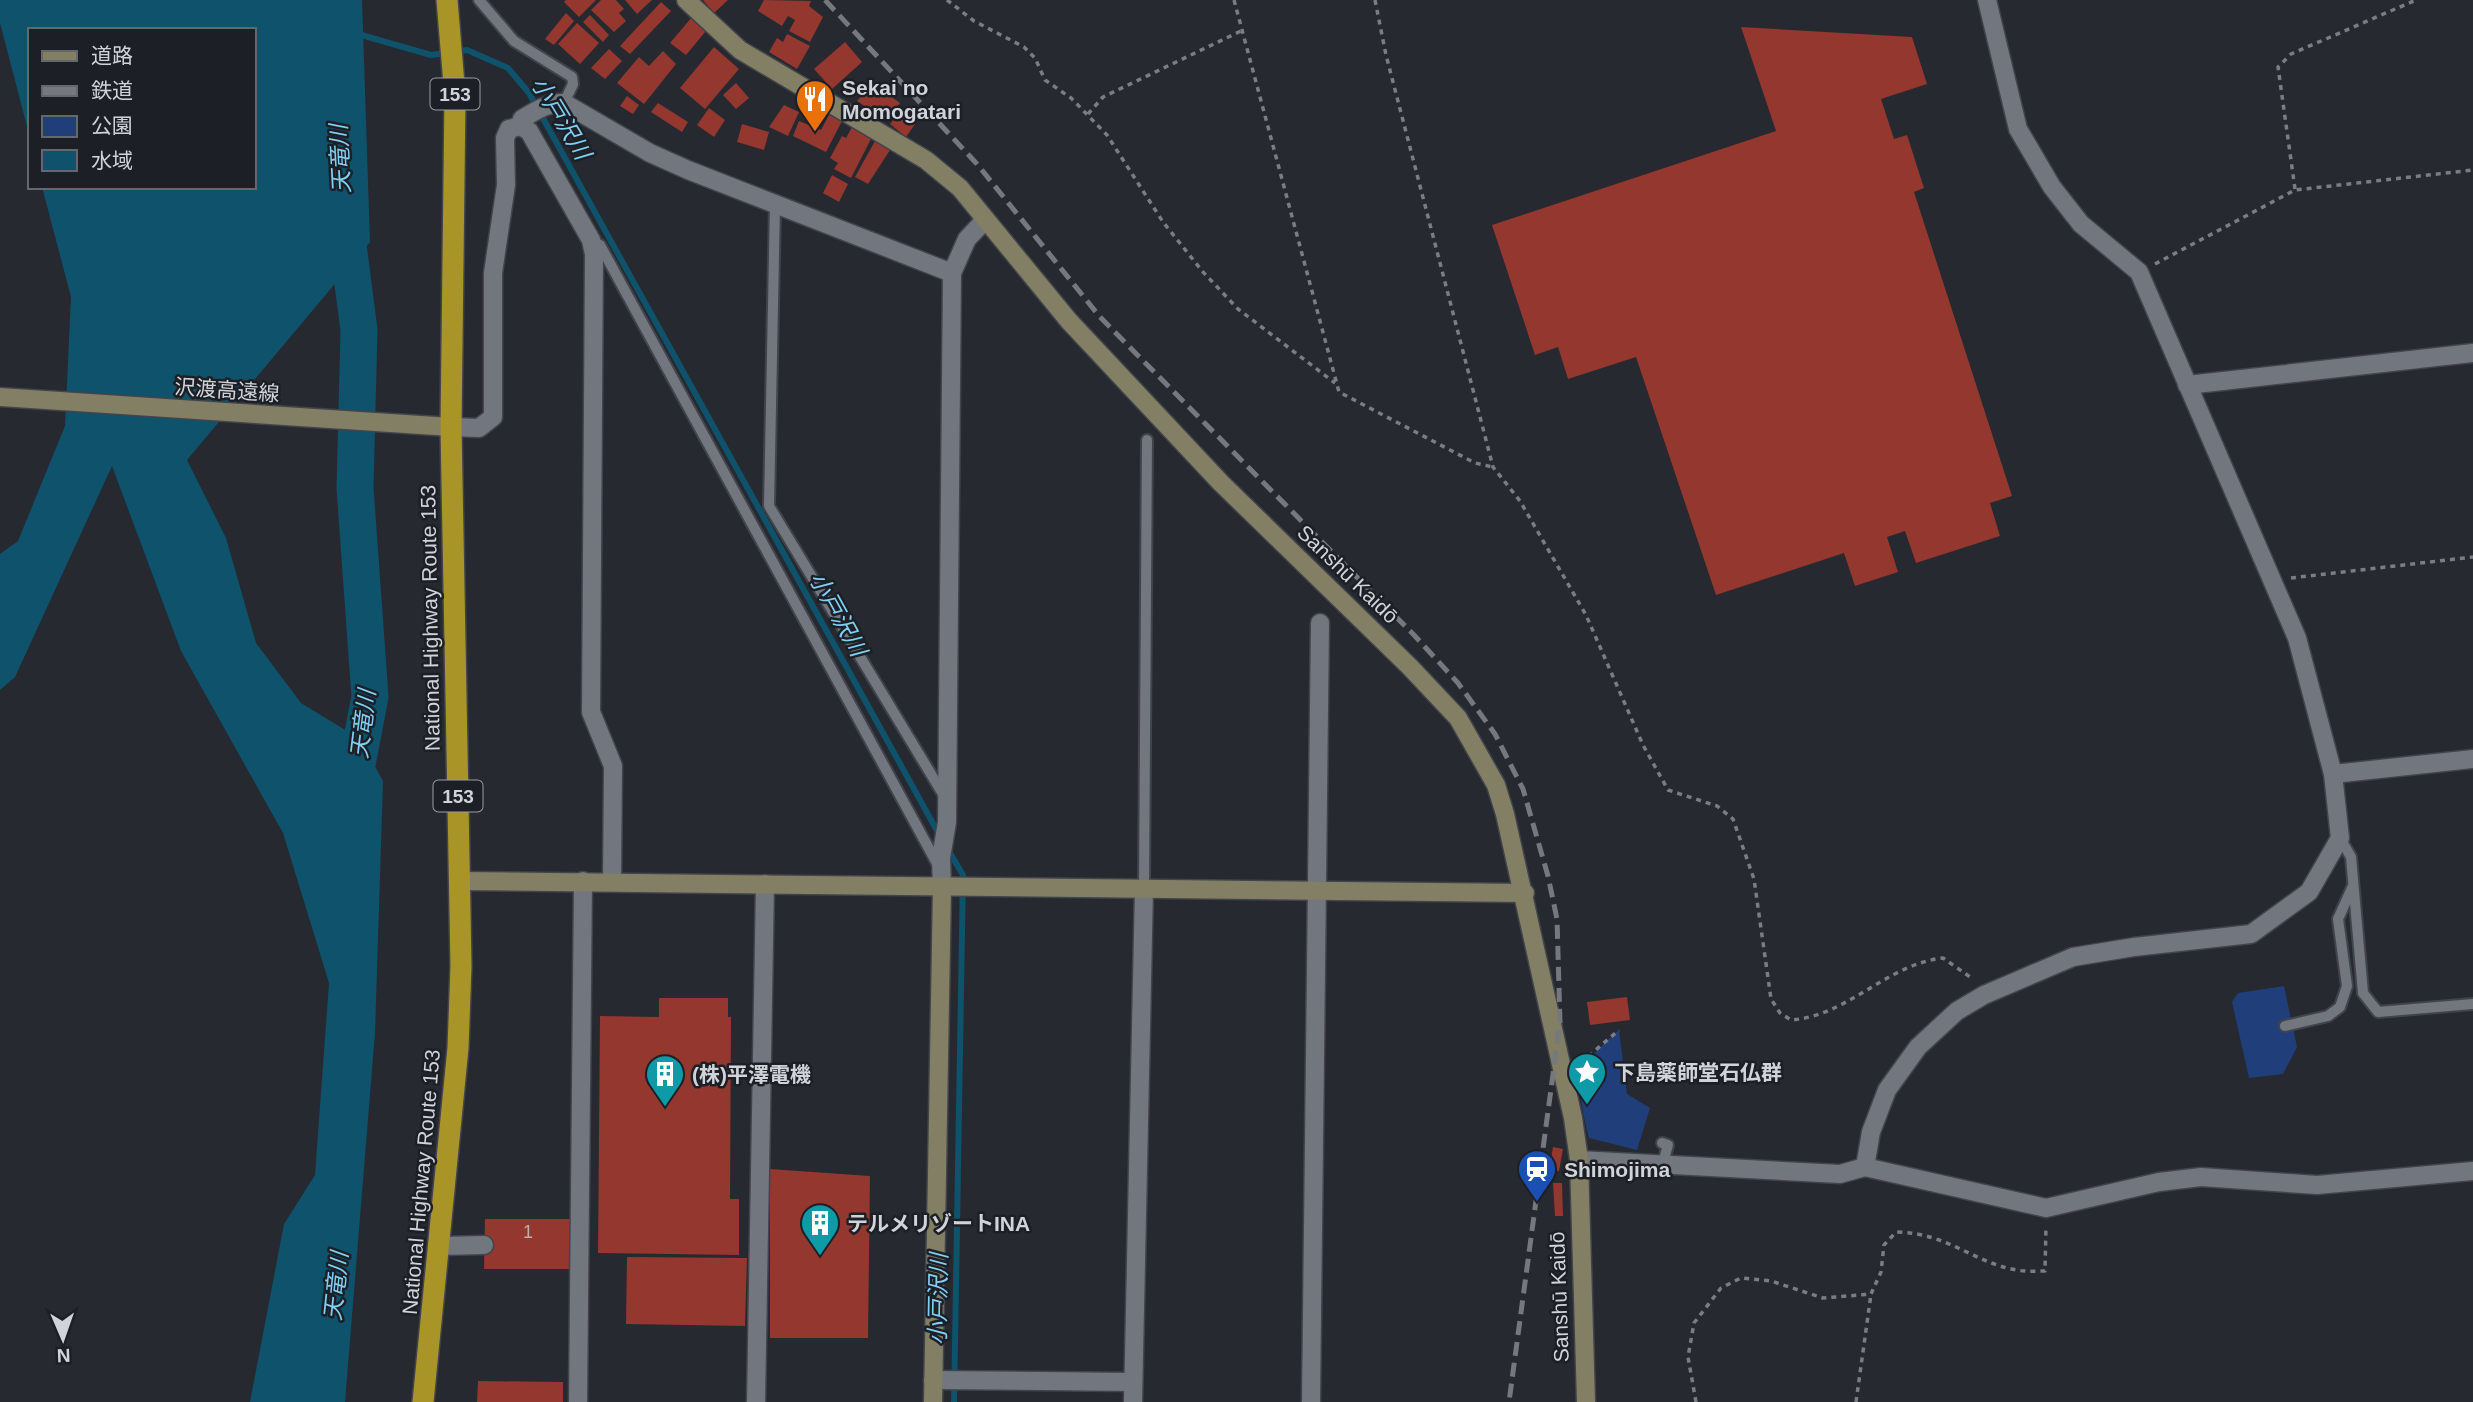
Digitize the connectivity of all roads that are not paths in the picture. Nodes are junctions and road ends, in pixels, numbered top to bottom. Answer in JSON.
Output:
{"nodes":[{"id":1,"x":447,"y":0,"type":"edge"},
{"id":2,"x":479,"y":0,"type":"edge"},
{"id":3,"x":686,"y":0,"type":"edge"},
{"id":4,"x":1987,"y":0,"type":"edge"},
{"id":5,"x":564,"y":103,"type":"junction"},
{"id":6,"x":524,"y":120,"type":"junction"},
{"id":7,"x":775,"y":204,"type":"junction"},
{"id":8,"x":985,"y":220,"type":"junction"},
{"id":9,"x":591,"y":240,"type":"junction"},
{"id":10,"x":952,"y":273,"type":"junction"},
{"id":11,"x":2473,"y":353,"type":"edge"},
{"id":12,"x":2187,"y":385,"type":"junction"},
{"id":13,"x":0,"y":397,"type":"edge"},
{"id":14,"x":451,"y":427,"type":"junction"},
{"id":15,"x":1147,"y":440,"type":"dead end"},
{"id":16,"x":1320,"y":624,"type":"dead end"},
{"id":17,"x":2473,"y":759,"type":"edge"},
{"id":18,"x":2333,"y":774,"type":"junction"},
{"id":19,"x":947,"y":800,"type":"junction"},
{"id":20,"x":2340,"y":838,"type":"junction"},
{"id":21,"x":943,"y":876,"type":"junction"},
{"id":22,"x":460,"y":881,"type":"junction"},
{"id":23,"x":583,"y":881,"type":"junction"},
{"id":24,"x":612,"y":881,"type":"junction"},
{"id":25,"x":765,"y":884,"type":"junction"},
{"id":26,"x":2354,"y":885,"type":"junction"},
{"id":27,"x":1144,"y":888,"type":"junction"},
{"id":28,"x":1318,"y":892,"type":"junction"},
{"id":29,"x":1525,"y":894,"type":"junction"},
{"id":30,"x":2473,"y":1004,"type":"edge"},
{"id":31,"x":2285,"y":1026,"type":"dead end"},
{"id":32,"x":1662,"y":1143,"type":"dead end"},
{"id":33,"x":1579,"y":1160,"type":"junction"},
{"id":34,"x":1662,"y":1166,"type":"junction"},
{"id":35,"x":1866,"y":1167,"type":"junction"},
{"id":36,"x":2473,"y":1171,"type":"edge"},
{"id":37,"x":484,"y":1245,"type":"dead end"},
{"id":38,"x":440,"y":1247,"type":"junction"},
{"id":39,"x":937,"y":1380,"type":"junction"},
{"id":40,"x":1133,"y":1382,"type":"junction"},
{"id":41,"x":423,"y":1402,"type":"edge"},
{"id":42,"x":578,"y":1402,"type":"edge"},
{"id":43,"x":756,"y":1402,"type":"edge"},
{"id":44,"x":933,"y":1402,"type":"edge"},
{"id":45,"x":1133,"y":1402,"type":"edge"},
{"id":46,"x":1311,"y":1402,"type":"edge"},
{"id":47,"x":1586,"y":1402,"type":"edge"}],
"edges":[{"from":1,"to":14,"type":"highway","name":"National Highway Route 153","number":"153"},
{"from":2,"to":5,"type":"lane"},
{"from":3,"to":8,"type":"main road","name":"Sanshū Kaidō"},
{"from":4,"to":12,"type":"street"},
{"from":5,"to":6,"type":"street"},
{"from":5,"to":7,"type":"street"},
{"from":6,"to":9,"type":"street"},
{"from":6,"to":14,"type":"street"},
{"from":7,"to":10,"type":"street"},
{"from":7,"to":19,"type":"lane"},
{"from":8,"to":10,"type":"street"},
{"from":8,"to":29,"type":"main road","name":"Sanshū Kaidō"},
{"from":9,"to":21,"type":"lane"},
{"from":9,"to":24,"type":"street"},
{"from":10,"to":19,"type":"street"},
{"from":11,"to":12,"type":"street"},
{"from":12,"to":18,"type":"street"},
{"from":13,"to":14,"type":"main road","name":"沢渡高遠線"},
{"from":14,"to":22,"type":"highway","name":"National Highway Route 153","number":"153"},
{"from":15,"to":27,"type":"lane"},
{"from":16,"to":28,"type":"street"},
{"from":17,"to":18,"type":"street"},
{"from":18,"to":20,"type":"street"},
{"from":19,"to":21,"type":"street"},
{"from":20,"to":26,"type":"lane"},
{"from":20,"to":35,"type":"street"},
{"from":21,"to":25,"type":"main road"},
{"from":21,"to":27,"type":"main road"},
{"from":21,"to":39,"type":"main road"},
{"from":22,"to":23,"type":"main road"},
{"from":22,"to":38,"type":"highway","name":"National Highway Route 153","number":"153"},
{"from":23,"to":24,"type":"main road"},
{"from":23,"to":42,"type":"street"},
{"from":24,"to":25,"type":"main road"},
{"from":25,"to":43,"type":"street"},
{"from":26,"to":30,"type":"lane"},
{"from":26,"to":31,"type":"lane"},
{"from":27,"to":28,"type":"main road"},
{"from":27,"to":40,"type":"street"},
{"from":28,"to":29,"type":"main road"},
{"from":28,"to":46,"type":"street"},
{"from":29,"to":33,"type":"main road","name":"Sanshū Kaidō"},
{"from":32,"to":34,"type":"lane"},
{"from":33,"to":34,"type":"street"},
{"from":33,"to":47,"type":"main road","name":"Sanshū Kaidō"},
{"from":34,"to":35,"type":"street"},
{"from":35,"to":36,"type":"street"},
{"from":37,"to":38,"type":"street"},
{"from":38,"to":41,"type":"highway","name":"National Highway Route 153","number":"153"},
{"from":39,"to":40,"type":"street"},
{"from":39,"to":44,"type":"main road"},
{"from":40,"to":45,"type":"street"}]}
